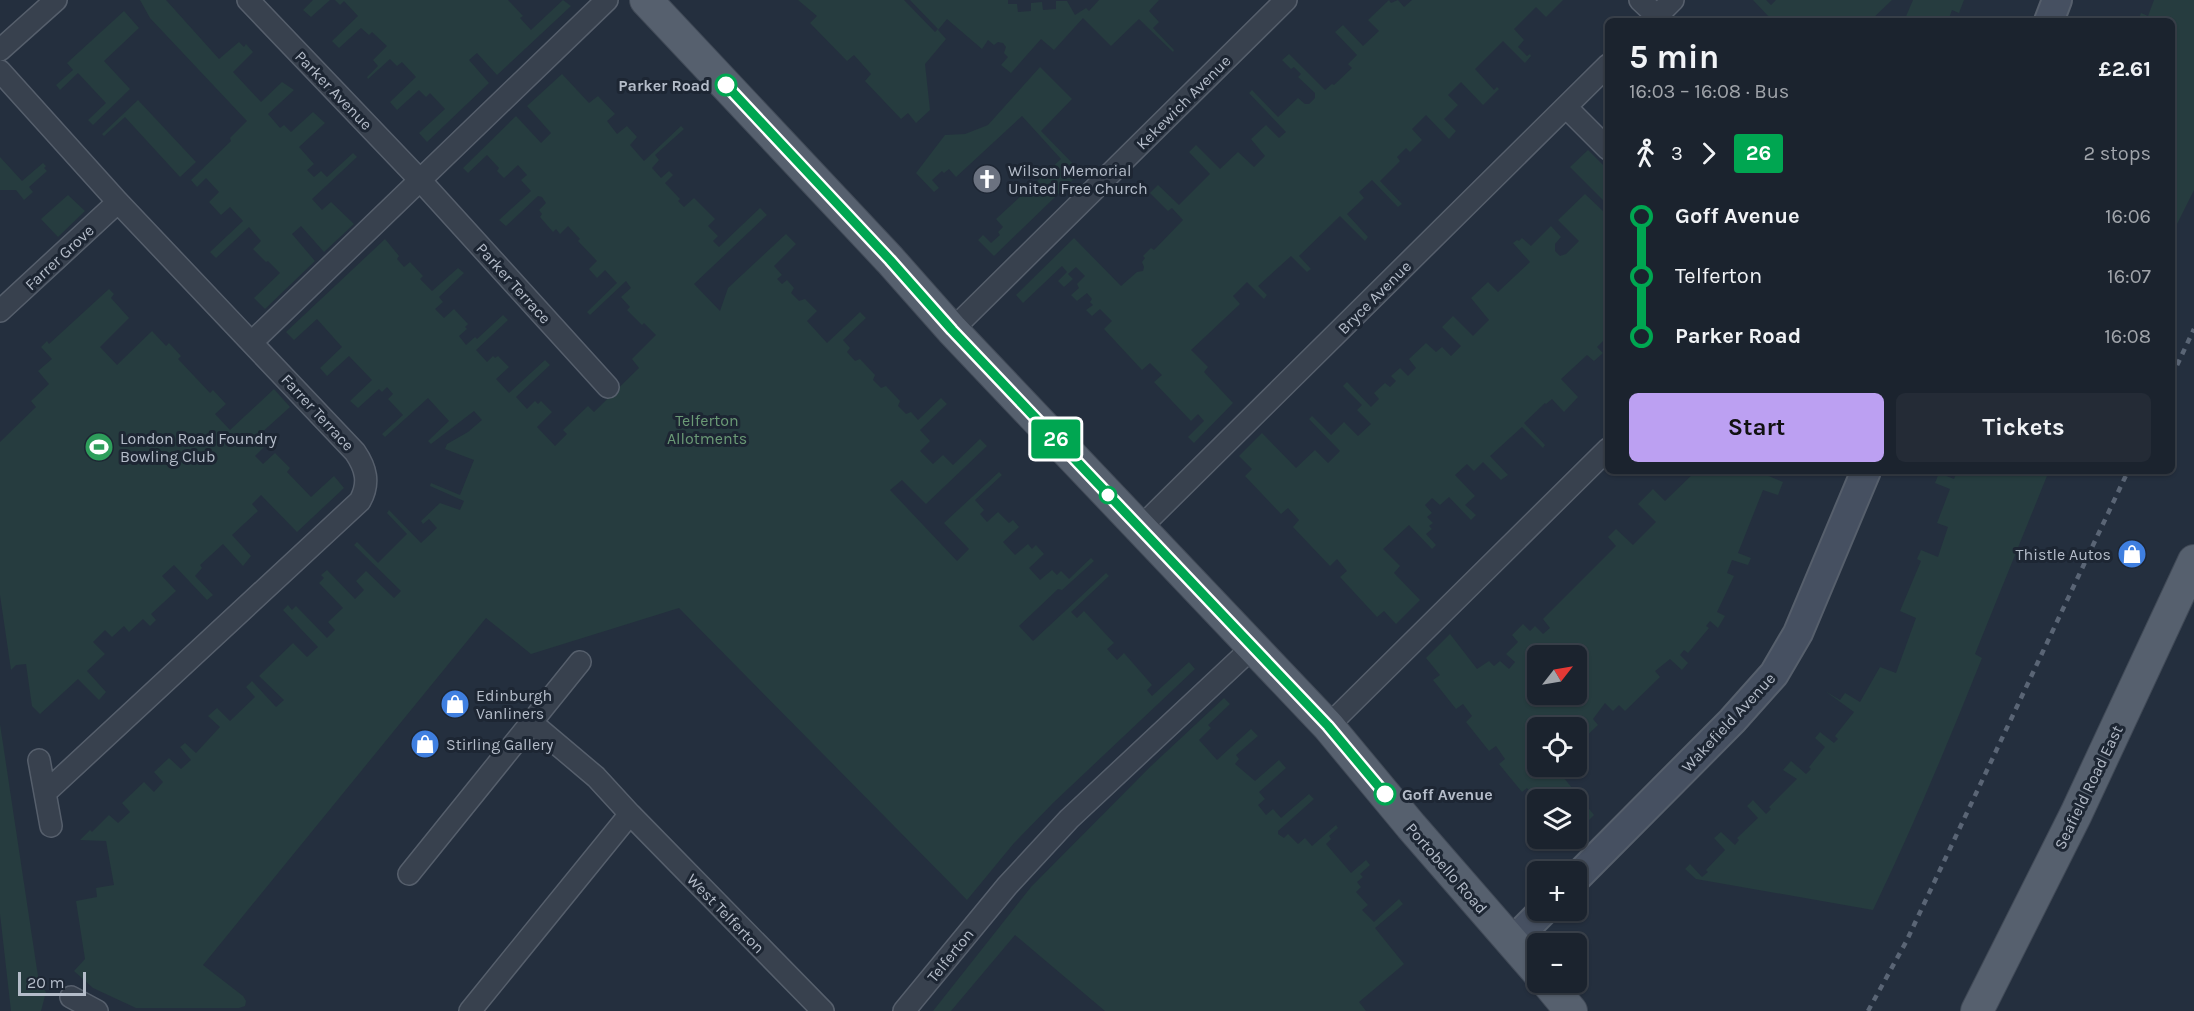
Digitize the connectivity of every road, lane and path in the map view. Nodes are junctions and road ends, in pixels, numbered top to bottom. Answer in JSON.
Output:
{"nodes":[{"id":1,"x":248,"y":0,"type":"edge"},
{"id":2,"x":607,"y":0,"type":"edge"},
{"id":3,"x":1286,"y":0,"type":"edge"},
{"id":4,"x":1640,"y":0,"type":"edge"},
{"id":5,"x":1673,"y":0,"type":"edge"},
{"id":6,"x":2057,"y":0,"type":"edge"},
{"id":7,"x":648,"y":1,"type":"edge"},
{"id":8,"x":49,"y":2,"type":"edge"},
{"id":9,"x":1653,"y":18,"type":"edge"},
{"id":10,"x":1655,"y":18,"type":"edge"},
{"id":11,"x":2050,"y":18,"type":"edge"},
{"id":12,"x":0,"y":51,"type":"edge"},
{"id":13,"x":1605,"y":68,"type":"edge"},
{"id":14,"x":0,"y":72,"type":"edge"},
{"id":15,"x":1566,"y":107,"type":"junction"},
{"id":16,"x":1605,"y":146,"type":"edge"},
{"id":17,"x":420,"y":180,"type":"junction"},
{"id":18,"x":118,"y":202,"type":"junction"},
{"id":19,"x":0,"y":311,"type":"edge"},
{"id":20,"x":952,"y":330,"type":"junction"},
{"id":21,"x":252,"y":342,"type":"junction"},
{"id":22,"x":608,"y":387,"type":"dead end"},
{"id":23,"x":1605,"y":452,"type":"edge"},
{"id":24,"x":1865,"y":474,"type":"edge"},
{"id":25,"x":1140,"y":528,"type":"junction"},
{"id":26,"x":2194,"y":561,"type":"edge"},
{"id":27,"x":1252,"y":646,"type":"junction"},
{"id":28,"x":580,"y":662,"type":"dead end"},
{"id":29,"x":532,"y":723,"type":"junction"},
{"id":30,"x":1328,"y":726,"type":"junction"},
{"id":31,"x":39,"y":760,"type":"dead end"},
{"id":32,"x":45,"y":793,"type":"junction"},
{"id":33,"x":630,"y":814,"type":"junction"},
{"id":34,"x":51,"y":826,"type":"dead end"},
{"id":35,"x":1587,"y":867,"type":"edge"},
{"id":36,"x":409,"y":874,"type":"dead end"},
{"id":37,"x":1533,"y":921,"type":"edge"},
{"id":38,"x":1512,"y":942,"type":"junction"},
{"id":39,"x":1527,"y":959,"type":"edge"},
{"id":40,"x":1556,"y":993,"type":"edge"},
{"id":41,"x":71,"y":997,"type":"dead end"},
{"id":42,"x":98,"y":1011,"type":"edge"},
{"id":43,"x":470,"y":1011,"type":"edge"},
{"id":44,"x":823,"y":1011,"type":"edge"},
{"id":45,"x":904,"y":1011,"type":"edge"},
{"id":46,"x":1571,"y":1011,"type":"edge"},
{"id":47,"x":1977,"y":1011,"type":"edge"}],
"edges":[{"from":1,"to":17,"type":"street","name":"Parker Avenue"},
{"from":2,"to":17,"type":"street"},
{"from":3,"to":20,"type":"street","name":"Kekewich Avenue"},
{"from":4,"to":9,"type":"street"},
{"from":5,"to":10,"type":"street"},
{"from":6,"to":11,"type":"street"},
{"from":7,"to":20,"type":"main road","name":"Portobello Road"},
{"from":8,"to":12,"type":"street"},
{"from":13,"to":15,"type":"street","name":"Bryce Avenue"},
{"from":14,"to":18,"type":"street","name":"Farrer Terrace"},
{"from":15,"to":16,"type":"street"},
{"from":15,"to":25,"type":"street","name":"Bryce Avenue"},
{"from":17,"to":21,"type":"street"},
{"from":17,"to":22,"type":"street","name":"Parker Terrace"},
{"from":18,"to":19,"type":"street","name":"Farrer Grove"},
{"from":18,"to":21,"type":"street","name":"Farrer Terrace"},
{"from":20,"to":25,"type":"main road","name":"Portobello Road"},
{"from":21,"to":32,"type":"street","name":"Farrer Terrace"},
{"from":23,"to":30,"type":"street"},
{"from":24,"to":35,"type":"street","name":"Wakefield Avenue"},
{"from":25,"to":27,"type":"main road","name":"Portobello Road"},
{"from":26,"to":47,"type":"main road","name":"Seafield Road East"},
{"from":27,"to":30,"type":"main road","name":"Portobello Road"},
{"from":27,"to":45,"type":"street","name":"Telferton"},
{"from":28,"to":29,"type":"street"},
{"from":29,"to":33,"type":"street","name":"West Telferton"},
{"from":29,"to":36,"type":"street"},
{"from":30,"to":38,"type":"main road","name":"Portobello Road"},
{"from":31,"to":32,"type":"street"},
{"from":32,"to":34,"type":"street"},
{"from":33,"to":43,"type":"street"},
{"from":33,"to":44,"type":"street","name":"West Telferton"},
{"from":37,"to":38,"type":"street"},
{"from":38,"to":39,"type":"main road","name":"Portobello Road"},
{"from":40,"to":46,"type":"main road"},
{"from":41,"to":42,"type":"street"}]}
